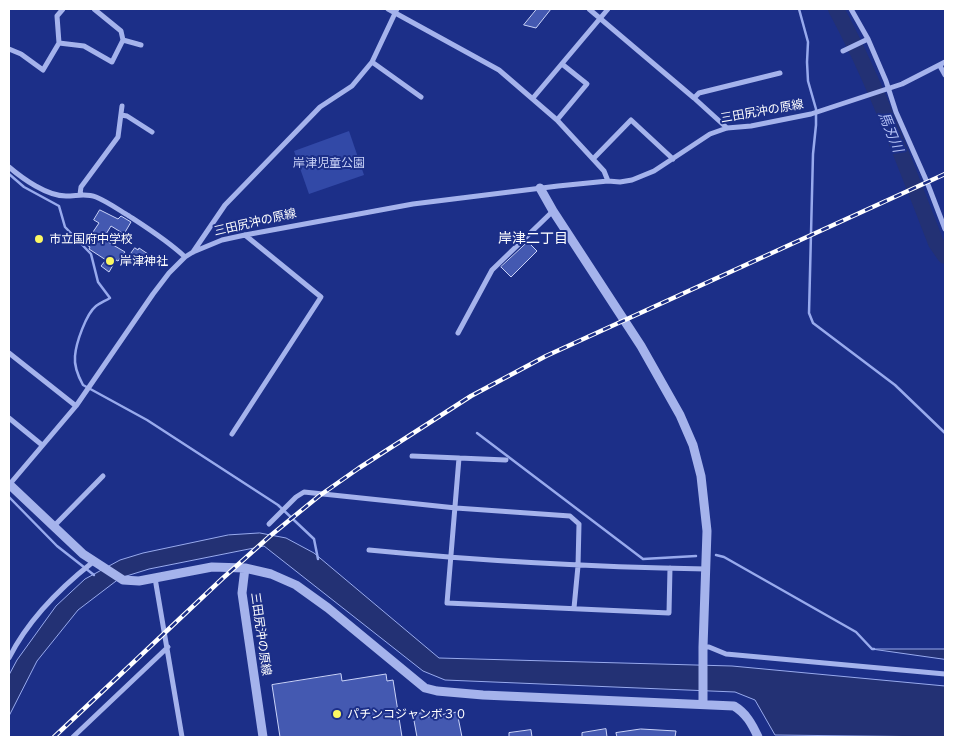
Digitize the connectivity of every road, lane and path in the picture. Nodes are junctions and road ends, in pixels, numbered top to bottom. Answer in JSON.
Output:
{"nodes":[{"id":1,"x":63,"y":9,"type":"edge"},
{"id":2,"x":94,"y":9,"type":"edge"},
{"id":3,"x":388,"y":9,"type":"edge"},
{"id":4,"x":588,"y":9,"type":"edge"},
{"id":5,"x":608,"y":9,"type":"edge"},
{"id":6,"x":851,"y":9,"type":"edge"},
{"id":7,"x":395,"y":11,"type":"edge"},
{"id":8,"x":600,"y":18,"type":"junction"},
{"id":9,"x":123,"y":40,"type":"junction"},
{"id":10,"x":865,"y":40,"type":"junction"},
{"id":11,"x":59,"y":42,"type":"junction"},
{"id":12,"x":141,"y":45,"type":"dead end"},
{"id":13,"x":9,"y":49,"type":"edge"},
{"id":14,"x":844,"y":50,"type":"dead end"},
{"id":15,"x":372,"y":62,"type":"junction"},
{"id":16,"x":562,"y":64,"type":"junction"},
{"id":17,"x":943,"y":64,"type":"edge"},
{"id":18,"x":780,"y":74,"type":"dead end"},
{"id":19,"x":945,"y":75,"type":"edge"},
{"id":20,"x":886,"y":90,"type":"junction"},
{"id":21,"x":422,"y":97,"type":"dead end"},
{"id":22,"x":533,"y":98,"type":"junction"},
{"id":23,"x":694,"y":98,"type":"junction"},
{"id":24,"x":122,"y":106,"type":"dead end"},
{"id":25,"x":121,"y":115,"type":"junction"},
{"id":26,"x":557,"y":120,"type":"junction"},
{"id":27,"x":727,"y":128,"type":"junction"},
{"id":28,"x":152,"y":132,"type":"dead end"},
{"id":29,"x":593,"y":159,"type":"junction"},
{"id":30,"x":673,"y":159,"type":"junction"},
{"id":31,"x":9,"y":167,"type":"edge"},
{"id":32,"x":608,"y":181,"type":"junction"},
{"id":33,"x":540,"y":188,"type":"junction"},
{"id":34,"x":80,"y":194,"type":"junction"},
{"id":35,"x":552,"y":211,"type":"junction"},
{"id":36,"x":945,"y":229,"type":"edge"},
{"id":37,"x":245,"y":235,"type":"junction"},
{"id":38,"x":193,"y":252,"type":"junction"},
{"id":39,"x":185,"y":257,"type":"junction"},
{"id":40,"x":458,"y":333,"type":"dead end"},
{"id":41,"x":9,"y":353,"type":"edge"},
{"id":42,"x":76,"y":406,"type":"junction"},
{"id":43,"x":9,"y":418,"type":"edge"},
{"id":44,"x":232,"y":434,"type":"dead end"},
{"id":45,"x":42,"y":445,"type":"junction"},
{"id":46,"x":412,"y":456,"type":"dead end"},
{"id":47,"x":459,"y":458,"type":"junction"},
{"id":48,"x":506,"y":460,"type":"dead end"},
{"id":49,"x":103,"y":476,"type":"dead end"},
{"id":50,"x":9,"y":485,"type":"edge"},
{"id":51,"x":456,"y":508,"type":"junction"},
{"id":52,"x":269,"y":524,"type":"dead end"},
{"id":53,"x":53,"y":527,"type":"junction"},
{"id":54,"x":369,"y":550,"type":"dead end"},
{"id":55,"x":452,"y":558,"type":"junction"},
{"id":56,"x":96,"y":564,"type":"junction"},
{"id":57,"x":578,"y":566,"type":"junction"},
{"id":58,"x":245,"y":568,"type":"junction"},
{"id":59,"x":670,"y":568,"type":"junction"},
{"id":60,"x":706,"y":569,"type":"junction"},
{"id":61,"x":155,"y":578,"type":"junction"},
{"id":62,"x":574,"y":608,"type":"junction"},
{"id":63,"x":168,"y":647,"type":"junction"},
{"id":64,"x":703,"y":650,"type":"junction"},
{"id":65,"x":9,"y":658,"type":"edge"},
{"id":66,"x":945,"y":674,"type":"edge"},
{"id":67,"x":703,"y":699,"type":"junction"},
{"id":68,"x":73,"y":737,"type":"edge"},
{"id":69,"x":182,"y":737,"type":"edge"},
{"id":70,"x":263,"y":737,"type":"edge"},
{"id":71,"x":758,"y":737,"type":"edge"}],
"edges":[{"from":1,"to":11,"type":"street"},
{"from":2,"to":9,"type":"street"},
{"from":3,"to":7,"type":"street"},
{"from":4,"to":8,"type":"street"},
{"from":5,"to":8,"type":"street"},
{"from":6,"to":10,"type":"street"},
{"from":7,"to":15,"type":"street"},
{"from":7,"to":22,"type":"street"},
{"from":8,"to":16,"type":"street"},
{"from":8,"to":23,"type":"street"},
{"from":9,"to":11,"type":"street"},
{"from":9,"to":12,"type":"street"},
{"from":10,"to":14,"type":"street"},
{"from":10,"to":20,"type":"street"},
{"from":11,"to":13,"type":"street"},
{"from":15,"to":21,"type":"street"},
{"from":15,"to":38,"type":"street"},
{"from":16,"to":22,"type":"street"},
{"from":16,"to":26,"type":"street"},
{"from":17,"to":19,"type":"street"},
{"from":17,"to":20,"type":"street","name":"三田尻沖の原線"},
{"from":18,"to":23,"type":"street"},
{"from":20,"to":27,"type":"street","name":"三田尻沖の原線"},
{"from":20,"to":36,"type":"street"},
{"from":22,"to":26,"type":"street"},
{"from":23,"to":27,"type":"street"},
{"from":24,"to":25,"type":"street"},
{"from":25,"to":28,"type":"street"},
{"from":25,"to":34,"type":"street"},
{"from":26,"to":29,"type":"street"},
{"from":27,"to":30,"type":"street","name":"三田尻沖の原線"},
{"from":29,"to":30,"type":"street"},
{"from":29,"to":32,"type":"street"},
{"from":30,"to":32,"type":"street","name":"三田尻沖の原線"},
{"from":31,"to":34,"type":"street"},
{"from":32,"to":33,"type":"street","name":"三田尻沖の原線"},
{"from":33,"to":35,"type":"street"},
{"from":33,"to":37,"type":"street","name":"三田尻沖の原線"},
{"from":34,"to":39,"type":"street"},
{"from":35,"to":40,"type":"street"},
{"from":35,"to":60,"type":"street"},
{"from":37,"to":38,"type":"street","name":"三田尻沖の原線"},
{"from":37,"to":44,"type":"street"},
{"from":38,"to":39,"type":"street","name":"三田尻沖の原線"},
{"from":39,"to":42,"type":"street","name":"三田尻沖の原線"},
{"from":41,"to":42,"type":"street"},
{"from":42,"to":45,"type":"street","name":"三田尻沖の原線"},
{"from":43,"to":45,"type":"street"},
{"from":45,"to":50,"type":"street","name":"三田尻沖の原線"},
{"from":46,"to":47,"type":"street"},
{"from":47,"to":48,"type":"street"},
{"from":47,"to":51,"type":"street"},
{"from":49,"to":53,"type":"street"},
{"from":50,"to":53,"type":"street","name":"三田尻沖の原線"},
{"from":51,"to":52,"type":"street"},
{"from":51,"to":55,"type":"street"},
{"from":51,"to":57,"type":"street"},
{"from":53,"to":56,"type":"street","name":"三田尻沖の原線"},
{"from":54,"to":55,"type":"street"},
{"from":55,"to":57,"type":"street"},
{"from":55,"to":62,"type":"street"},
{"from":56,"to":61,"type":"street","name":"三田尻沖の原線"},
{"from":56,"to":65,"type":"street"},
{"from":57,"to":59,"type":"street"},
{"from":57,"to":62,"type":"street"},
{"from":58,"to":61,"type":"street","name":"三田尻沖の原線"},
{"from":58,"to":67,"type":"street"},
{"from":58,"to":70,"type":"street","name":"三田尻沖の原線"},
{"from":59,"to":60,"type":"street"},
{"from":59,"to":62,"type":"street"},
{"from":60,"to":64,"type":"street"},
{"from":61,"to":63,"type":"street"},
{"from":63,"to":68,"type":"street"},
{"from":63,"to":69,"type":"street"},
{"from":64,"to":66,"type":"street"},
{"from":64,"to":67,"type":"street"},
{"from":67,"to":71,"type":"street"}]}
